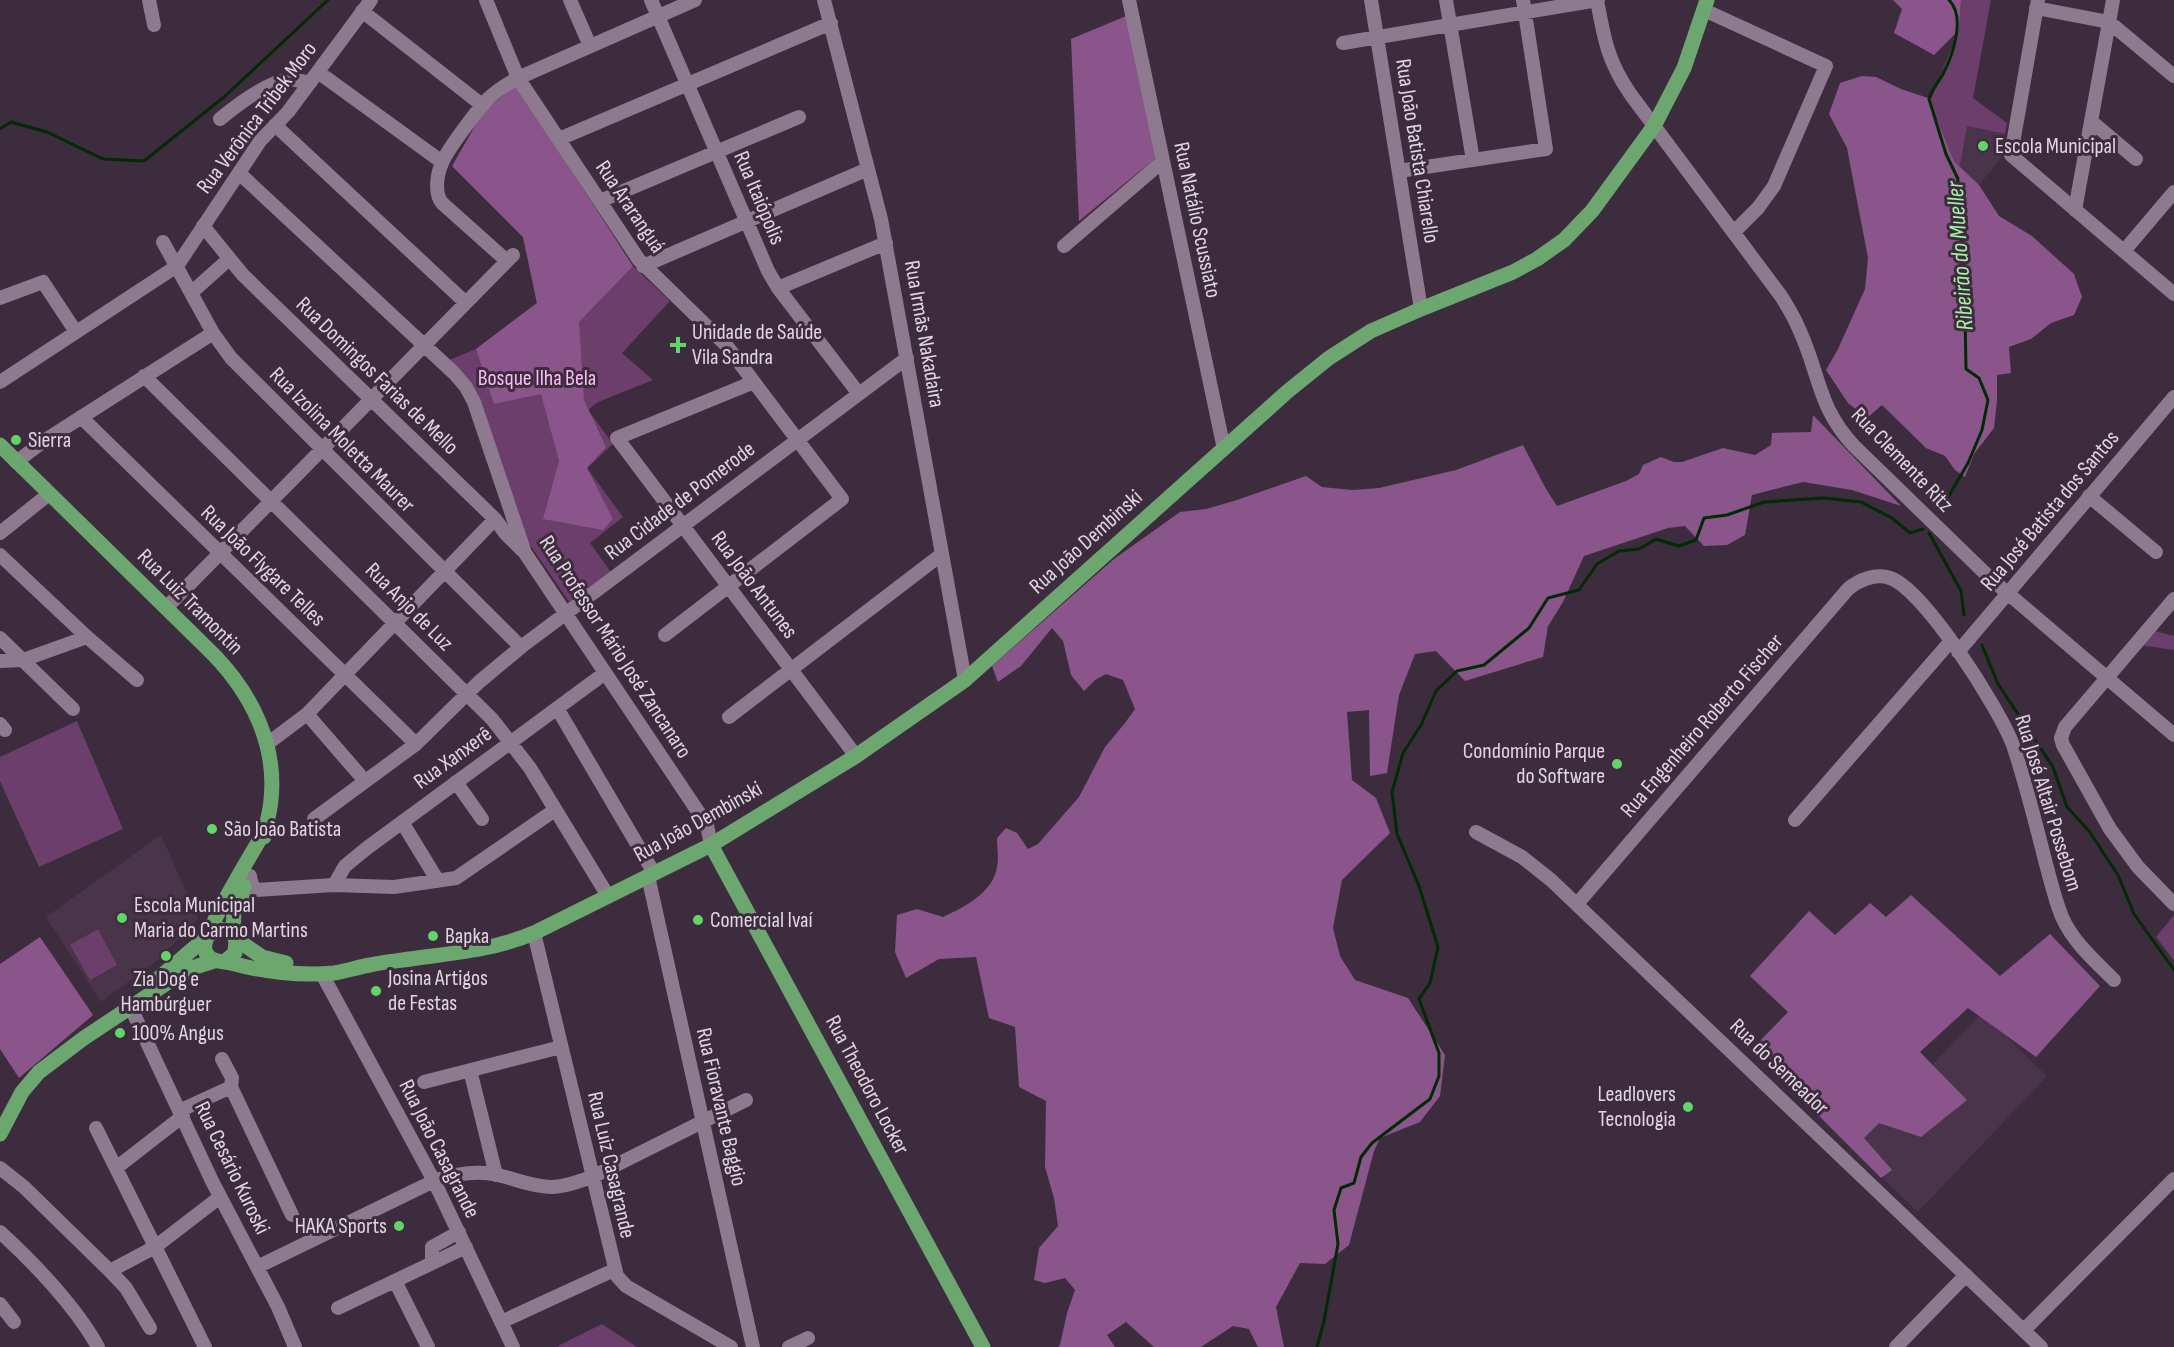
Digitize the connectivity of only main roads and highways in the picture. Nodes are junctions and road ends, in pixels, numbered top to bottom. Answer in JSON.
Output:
{"nodes":[{"id":1,"x":1705,"y":5,"type":"edge"},
{"id":2,"x":0,"y":445,"type":"edge"},
{"id":3,"x":266,"y":829,"type":"junction"},
{"id":4,"x":711,"y":844,"type":"junction"},
{"id":5,"x":207,"y":936,"type":"junction"},
{"id":6,"x":235,"y":937,"type":"junction"},
{"id":7,"x":219,"y":961,"type":"junction"},
{"id":8,"x":370,"y":965,"type":"junction"},
{"id":9,"x":84,"y":1038,"type":"junction"},
{"id":10,"x":0,"y":1134,"type":"edge"},
{"id":11,"x":983,"y":1347,"type":"edge"}],
"edges":[{"from":1,"to":4,"type":"main road","name":"Rua João Dembinski"},
{"from":2,"to":3,"type":"main road","name":"Rua Luiz Tramontin"},
{"from":3,"to":5,"type":"main road","name":"Rua Luiz Tramontin"},
{"from":3,"to":6,"type":"main road","name":"Rua Luiz Tramontin"},
{"from":4,"to":8,"type":"main road","name":"Rua João Dembinski"},
{"from":4,"to":11,"type":"main road","name":"Rua Theodoro Locker"},
{"from":5,"to":6,"type":"main road"},
{"from":5,"to":7,"type":"main road"},
{"from":5,"to":9,"type":"main road"},
{"from":6,"to":7,"type":"main road"},
{"from":6,"to":8,"type":"main road","name":"Rua João Dembinski"},
{"from":7,"to":8,"type":"main road","name":"Rua João Dembinski"},
{"from":7,"to":9,"type":"main road"},
{"from":9,"to":10,"type":"main road"}]}
